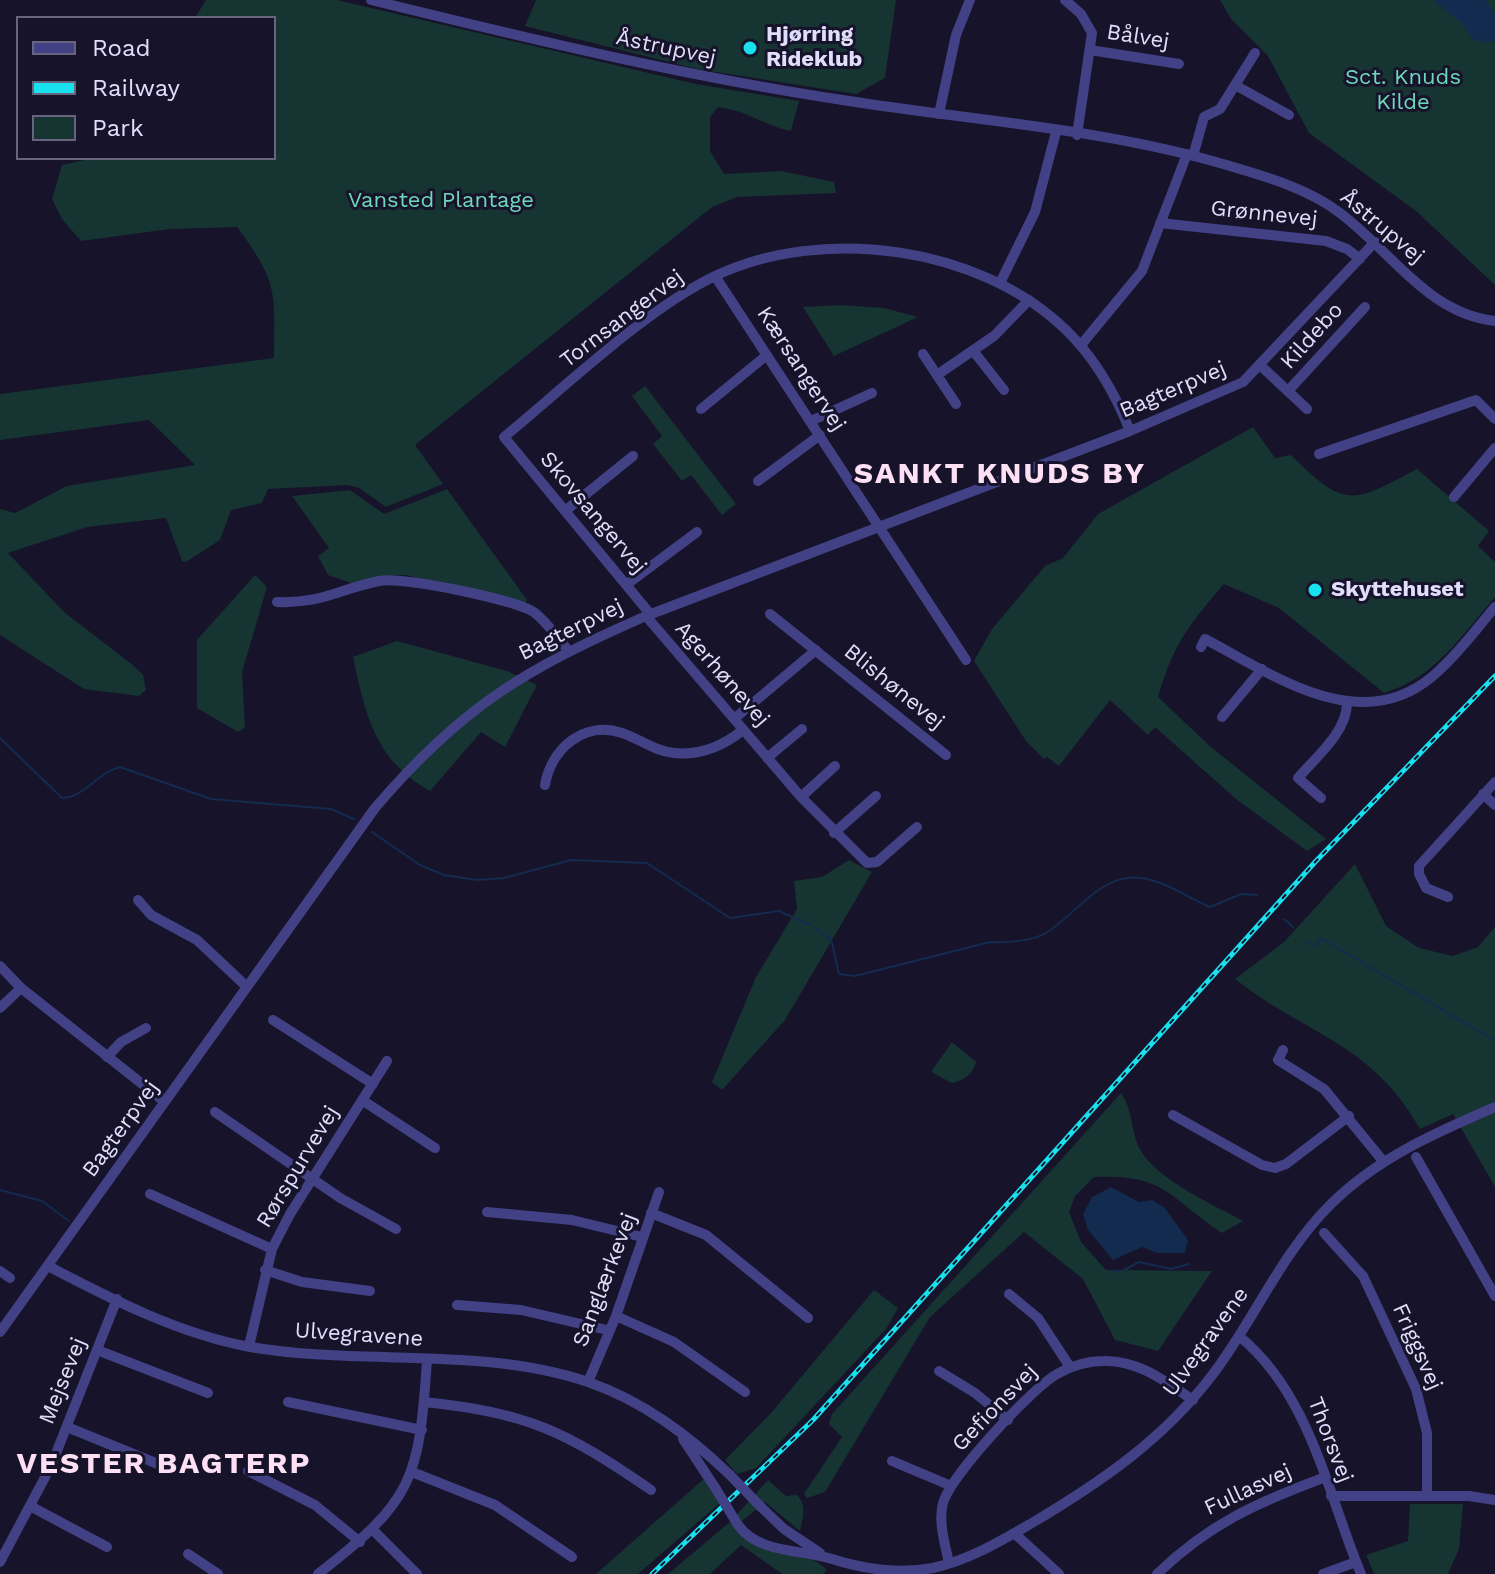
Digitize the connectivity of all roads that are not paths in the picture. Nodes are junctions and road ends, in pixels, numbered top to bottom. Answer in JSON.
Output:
{"nodes":[{"id":1,"x":371,"y":0,"type":"edge"},
{"id":2,"x":970,"y":0,"type":"edge"},
{"id":3,"x":1065,"y":0,"type":"edge"},
{"id":4,"x":1090,"y":50,"type":"junction"},
{"id":5,"x":1255,"y":53,"type":"dead end"},
{"id":6,"x":1179,"y":64,"type":"dead end"},
{"id":7,"x":1235,"y":85,"type":"junction"},
{"id":8,"x":939,"y":114,"type":"junction"},
{"id":9,"x":1289,"y":115,"type":"dead end"},
{"id":10,"x":1056,"y":132,"type":"junction"},
{"id":11,"x":1077,"y":135,"type":"junction"},
{"id":12,"x":1190,"y":155,"type":"junction"},
{"id":13,"x":1160,"y":223,"type":"junction"},
{"id":14,"x":1375,"y":242,"type":"junction"},
{"id":15,"x":1360,"y":259,"type":"junction"},
{"id":16,"x":715,"y":276,"type":"junction"},
{"id":17,"x":1000,"y":283,"type":"junction"},
{"id":18,"x":1029,"y":300,"type":"junction"},
{"id":19,"x":1365,"y":307,"type":"dead end"},
{"id":20,"x":1495,"y":321,"type":"edge"},
{"id":21,"x":1081,"y":345,"type":"junction"},
{"id":22,"x":974,"y":352,"type":"junction"},
{"id":23,"x":923,"y":354,"type":"dead end"},
{"id":24,"x":767,"y":355,"type":"junction"},
{"id":25,"x":1261,"y":366,"type":"junction"},
{"id":26,"x":937,"y":375,"type":"junction"},
{"id":27,"x":1004,"y":390,"type":"dead end"},
{"id":28,"x":1288,"y":391,"type":"junction"},
{"id":29,"x":872,"y":393,"type":"dead end"},
{"id":30,"x":956,"y":404,"type":"dead end"},
{"id":31,"x":701,"y":409,"type":"dead end"},
{"id":32,"x":1307,"y":409,"type":"dead end"},
{"id":33,"x":1495,"y":419,"type":"edge"},
{"id":34,"x":811,"y":421,"type":"junction"},
{"id":35,"x":1130,"y":431,"type":"junction"},
{"id":36,"x":820,"y":435,"type":"junction"},
{"id":37,"x":504,"y":437,"type":"joint"},
{"id":38,"x":1495,"y":448,"type":"edge"},
{"id":39,"x":1319,"y":454,"type":"dead end"},
{"id":40,"x":633,"y":456,"type":"dead end"},
{"id":41,"x":758,"y":481,"type":"dead end"},
{"id":42,"x":1454,"y":497,"type":"dead end"},
{"id":43,"x":565,"y":511,"type":"junction"},
{"id":44,"x":879,"y":525,"type":"junction"},
{"id":45,"x":697,"y":532,"type":"dead end"},
{"id":46,"x":626,"y":585,"type":"junction"},
{"id":47,"x":277,"y":602,"type":"dead end"},
{"id":48,"x":1495,"y":607,"type":"edge"},
{"id":49,"x":770,"y":614,"type":"dead end"},
{"id":50,"x":648,"y":615,"type":"junction"},
{"id":51,"x":1201,"y":647,"type":"dead end"},
{"id":52,"x":568,"y":650,"type":"junction"},
{"id":53,"x":816,"y":650,"type":"junction"},
{"id":54,"x":966,"y":660,"type":"dead end"},
{"id":55,"x":1262,"y":669,"type":"junction"},
{"id":56,"x":1347,"y":703,"type":"junction"},
{"id":57,"x":1222,"y":717,"type":"dead end"},
{"id":58,"x":734,"y":719,"type":"junction"},
{"id":59,"x":802,"y":729,"type":"dead end"},
{"id":60,"x":743,"y":730,"type":"junction"},
{"id":61,"x":946,"y":755,"type":"dead end"},
{"id":62,"x":767,"y":758,"type":"junction"},
{"id":63,"x":835,"y":766,"type":"dead end"},
{"id":64,"x":1495,"y":782,"type":"edge"},
{"id":65,"x":545,"y":785,"type":"dead end"},
{"id":66,"x":1483,"y":794,"type":"junction"},
{"id":67,"x":876,"y":796,"type":"dead end"},
{"id":68,"x":801,"y":797,"type":"junction"},
{"id":69,"x":1321,"y":798,"type":"dead end"},
{"id":70,"x":1495,"y":805,"type":"edge"},
{"id":71,"x":917,"y":827,"type":"dead end"},
{"id":72,"x":834,"y":833,"type":"junction"},
{"id":73,"x":1448,"y":897,"type":"dead end"},
{"id":74,"x":138,"y":900,"type":"dead end"},
{"id":75,"x":0,"y":966,"type":"edge"},
{"id":76,"x":247,"y":987,"type":"junction"},
{"id":77,"x":21,"y":988,"type":"junction"},
{"id":78,"x":0,"y":1008,"type":"edge"},
{"id":79,"x":273,"y":1020,"type":"dead end"},
{"id":80,"x":146,"y":1028,"type":"dead end"},
{"id":81,"x":1283,"y":1050,"type":"dead end"},
{"id":82,"x":107,"y":1057,"type":"junction"},
{"id":83,"x":387,"y":1061,"type":"dead end"},
{"id":84,"x":373,"y":1084,"type":"junction"},
{"id":85,"x":362,"y":1100,"type":"junction"},
{"id":86,"x":165,"y":1102,"type":"junction"},
{"id":87,"x":1495,"y":1107,"type":"edge"},
{"id":88,"x":215,"y":1112,"type":"dead end"},
{"id":89,"x":1173,"y":1115,"type":"dead end"},
{"id":90,"x":1349,"y":1116,"type":"junction"},
{"id":91,"x":435,"y":1148,"type":"dead end"},
{"id":92,"x":1416,"y":1157,"type":"dead end"},
{"id":93,"x":1383,"y":1161,"type":"junction"},
{"id":94,"x":312,"y":1180,"type":"junction"},
{"id":95,"x":659,"y":1192,"type":"dead end"},
{"id":96,"x":150,"y":1194,"type":"dead end"},
{"id":97,"x":487,"y":1212,"type":"dead end"},
{"id":98,"x":651,"y":1213,"type":"junction"},
{"id":99,"x":396,"y":1229,"type":"dead end"},
{"id":100,"x":1324,"y":1233,"type":"dead end"},
{"id":101,"x":642,"y":1237,"type":"junction"},
{"id":102,"x":272,"y":1249,"type":"junction"},
{"id":103,"x":48,"y":1266,"type":"junction"},
{"id":104,"x":265,"y":1270,"type":"junction"},
{"id":105,"x":0,"y":1271,"type":"edge"},
{"id":106,"x":10,"y":1278,"type":"dead end"},
{"id":107,"x":370,"y":1291,"type":"dead end"},
{"id":108,"x":1009,"y":1294,"type":"dead end"},
{"id":109,"x":1495,"y":1296,"type":"edge"},
{"id":110,"x":117,"y":1299,"type":"junction"},
{"id":111,"x":457,"y":1305,"type":"dead end"},
{"id":112,"x":616,"y":1316,"type":"junction"},
{"id":113,"x":808,"y":1318,"type":"dead end"},
{"id":114,"x":607,"y":1330,"type":"junction"},
{"id":115,"x":0,"y":1332,"type":"edge"},
{"id":116,"x":1239,"y":1336,"type":"junction"},
{"id":117,"x":249,"y":1346,"type":"junction"},
{"id":118,"x":97,"y":1350,"type":"junction"},
{"id":119,"x":427,"y":1360,"type":"junction"},
{"id":120,"x":1070,"y":1367,"type":"junction"},
{"id":121,"x":939,"y":1371,"type":"dead end"},
{"id":122,"x":588,"y":1382,"type":"junction"},
{"id":123,"x":745,"y":1392,"type":"dead end"},
{"id":124,"x":208,"y":1393,"type":"dead end"},
{"id":125,"x":1193,"y":1400,"type":"junction"},
{"id":126,"x":288,"y":1402,"type":"dead end"},
{"id":127,"x":424,"y":1402,"type":"junction"},
{"id":128,"x":1008,"y":1420,"type":"junction"},
{"id":129,"x":671,"y":1425,"type":"junction"},
{"id":130,"x":67,"y":1427,"type":"junction"},
{"id":131,"x":422,"y":1430,"type":"junction"},
{"id":132,"x":892,"y":1461,"type":"dead end"},
{"id":133,"x":158,"y":1464,"type":"dead end"},
{"id":134,"x":248,"y":1471,"type":"dead end"},
{"id":135,"x":412,"y":1472,"type":"junction"},
{"id":136,"x":1323,"y":1478,"type":"junction"},
{"id":137,"x":949,"y":1485,"type":"junction"},
{"id":138,"x":651,"y":1490,"type":"dead end"},
{"id":139,"x":1427,"y":1495,"type":"junction"},
{"id":140,"x":1331,"y":1496,"type":"junction"},
{"id":141,"x":1495,"y":1500,"type":"edge"},
{"id":142,"x":30,"y":1506,"type":"junction"},
{"id":143,"x":373,"y":1530,"type":"junction"},
{"id":144,"x":1014,"y":1533,"type":"junction"},
{"id":145,"x":360,"y":1542,"type":"junction"},
{"id":146,"x":107,"y":1547,"type":"dead end"},
{"id":147,"x":188,"y":1554,"type":"dead end"},
{"id":148,"x":572,"y":1557,"type":"dead end"},
{"id":149,"x":829,"y":1558,"type":"junction"},
{"id":150,"x":0,"y":1562,"type":"edge"},
{"id":151,"x":1356,"y":1562,"type":"junction"},
{"id":152,"x":949,"y":1563,"type":"junction"},
{"id":153,"x":861,"y":1572,"type":"edge"},
{"id":154,"x":218,"y":1574,"type":"edge"},
{"id":155,"x":318,"y":1574,"type":"edge"},
{"id":156,"x":417,"y":1574,"type":"edge"},
{"id":157,"x":1059,"y":1574,"type":"edge"},
{"id":158,"x":1157,"y":1574,"type":"edge"},
{"id":159,"x":1323,"y":1574,"type":"edge"},
{"id":160,"x":1361,"y":1574,"type":"edge"}],
"edges":[{"from":1,"to":8,"type":"street","name":"Åstrupvej"},
{"from":2,"to":8,"type":"street"},
{"from":3,"to":4,"type":"street"},
{"from":4,"to":6,"type":"street","name":"Bålvej"},
{"from":4,"to":11,"type":"street"},
{"from":5,"to":7,"type":"street"},
{"from":7,"to":9,"type":"street"},
{"from":7,"to":12,"type":"street"},
{"from":8,"to":10,"type":"street","name":"Åstrupvej"},
{"from":10,"to":11,"type":"street","name":"Åstrupvej"},
{"from":10,"to":17,"type":"street"},
{"from":11,"to":12,"type":"street","name":"Åstrupvej"},
{"from":12,"to":13,"type":"street"},
{"from":12,"to":14,"type":"street","name":"Åstrupvej"},
{"from":13,"to":15,"type":"street","name":"Grønnevej"},
{"from":13,"to":21,"type":"street"},
{"from":14,"to":15,"type":"street","name":"Bagterpvej"},
{"from":14,"to":20,"type":"street","name":"Åstrupvej"},
{"from":15,"to":25,"type":"street","name":"Bagterpvej"},
{"from":16,"to":17,"type":"street","name":"Tornsangervej"},
{"from":16,"to":24,"type":"street","name":"Kærsangervej"},
{"from":16,"to":37,"type":"street","name":"Tornsangervej"},
{"from":17,"to":18,"type":"street","name":"Tornsangervej"},
{"from":18,"to":21,"type":"street","name":"Tornsangervej"},
{"from":18,"to":22,"type":"street"},
{"from":19,"to":28,"type":"street","name":"Kildebo"},
{"from":21,"to":35,"type":"street","name":"Tornsangervej"},
{"from":22,"to":26,"type":"street"},
{"from":22,"to":27,"type":"street"},
{"from":23,"to":26,"type":"street"},
{"from":24,"to":31,"type":"street"},
{"from":24,"to":34,"type":"street","name":"Kærsangervej"},
{"from":25,"to":28,"type":"street","name":"Kildebo"},
{"from":25,"to":35,"type":"street","name":"Bagterpvej"},
{"from":26,"to":30,"type":"street"},
{"from":28,"to":32,"type":"street","name":"Kildebo"},
{"from":29,"to":34,"type":"street"},
{"from":33,"to":39,"type":"street"},
{"from":34,"to":36,"type":"street","name":"Kærsangervej"},
{"from":35,"to":44,"type":"street","name":"Bagterpvej"},
{"from":36,"to":41,"type":"street"},
{"from":36,"to":44,"type":"street","name":"Kærsangervej"},
{"from":37,"to":43,"type":"street","name":"Skovsangervej"},
{"from":38,"to":42,"type":"street"},
{"from":40,"to":43,"type":"street"},
{"from":43,"to":46,"type":"street","name":"Skovsangervej"},
{"from":44,"to":50,"type":"street","name":"Bagterpvej"},
{"from":44,"to":54,"type":"street","name":"Kærsangervej"},
{"from":45,"to":46,"type":"street"},
{"from":46,"to":50,"type":"street","name":"Skovsangervej"},
{"from":47,"to":52,"type":"street"},
{"from":48,"to":56,"type":"street"},
{"from":49,"to":53,"type":"street","name":"Blishønevej"},
{"from":50,"to":52,"type":"street","name":"Bagterpvej"},
{"from":50,"to":58,"type":"street","name":"Agerhønevej"},
{"from":51,"to":55,"type":"street"},
{"from":52,"to":76,"type":"street","name":"Bagterpvej"},
{"from":53,"to":58,"type":"street","name":"Blishønevej"},
{"from":53,"to":61,"type":"street","name":"Blishønevej"},
{"from":55,"to":56,"type":"street"},
{"from":55,"to":57,"type":"street"},
{"from":56,"to":69,"type":"street"},
{"from":58,"to":60,"type":"street","name":"Agerhønevej"},
{"from":59,"to":62,"type":"street","name":"Agerhønevej"},
{"from":60,"to":62,"type":"street","name":"Agerhønevej"},
{"from":60,"to":65,"type":"street"},
{"from":62,"to":68,"type":"street","name":"Agerhønevej"},
{"from":63,"to":68,"type":"street"},
{"from":64,"to":66,"type":"street"},
{"from":66,"to":70,"type":"street"},
{"from":66,"to":73,"type":"street"},
{"from":67,"to":72,"type":"street"},
{"from":68,"to":72,"type":"street","name":"Agerhønevej"},
{"from":71,"to":72,"type":"street","name":"Agerhønevej"},
{"from":74,"to":76,"type":"street"},
{"from":75,"to":77,"type":"street"},
{"from":76,"to":86,"type":"street","name":"Bagterpvej"},
{"from":77,"to":78,"type":"street"},
{"from":77,"to":82,"type":"street"},
{"from":79,"to":84,"type":"street"},
{"from":80,"to":82,"type":"street"},
{"from":81,"to":90,"type":"street"},
{"from":82,"to":86,"type":"street"},
{"from":83,"to":84,"type":"street","name":"Rørspurvevej"},
{"from":84,"to":85,"type":"street","name":"Rørspurvevej"},
{"from":85,"to":91,"type":"street"},
{"from":85,"to":94,"type":"street","name":"Rørspurvevej"},
{"from":86,"to":103,"type":"street","name":"Bagterpvej"},
{"from":87,"to":93,"type":"street","name":"Ulvegravene"},
{"from":88,"to":94,"type":"street"},
{"from":89,"to":90,"type":"street"},
{"from":90,"to":93,"type":"street"},
{"from":92,"to":109,"type":"street"},
{"from":93,"to":116,"type":"street","name":"Ulvegravene"},
{"from":94,"to":99,"type":"street"},
{"from":94,"to":102,"type":"street","name":"Rørspurvevej"},
{"from":95,"to":98,"type":"street","name":"Sanglærkevej"},
{"from":96,"to":102,"type":"street"},
{"from":97,"to":101,"type":"street"},
{"from":98,"to":101,"type":"street","name":"Sanglærkevej"},
{"from":98,"to":113,"type":"street"},
{"from":100,"to":139,"type":"street","name":"Friggsvej"},
{"from":101,"to":112,"type":"street","name":"Sanglærkevej"},
{"from":102,"to":104,"type":"street","name":"Rørspurvevej"},
{"from":103,"to":110,"type":"street","name":"Ulvegravene"},
{"from":103,"to":115,"type":"street","name":"Bagterpvej"},
{"from":104,"to":107,"type":"street"},
{"from":104,"to":117,"type":"street","name":"Rørspurvevej"},
{"from":105,"to":106,"type":"street"},
{"from":108,"to":120,"type":"street"},
{"from":110,"to":117,"type":"street","name":"Ulvegravene"},
{"from":110,"to":118,"type":"street","name":"Mejsevej"},
{"from":111,"to":114,"type":"street"},
{"from":112,"to":114,"type":"street","name":"Sanglærkevej"},
{"from":112,"to":123,"type":"street"},
{"from":114,"to":122,"type":"street","name":"Sanglærkevej"},
{"from":116,"to":125,"type":"street","name":"Ulvegravene"},
{"from":116,"to":136,"type":"street","name":"Thorsvej"},
{"from":117,"to":119,"type":"street","name":"Ulvegravene"},
{"from":118,"to":124,"type":"street"},
{"from":118,"to":130,"type":"street","name":"Mejsevej"},
{"from":119,"to":122,"type":"street","name":"Ulvegravene"},
{"from":119,"to":127,"type":"street"},
{"from":120,"to":125,"type":"street","name":"Gefionsvej"},
{"from":120,"to":128,"type":"street","name":"Gefionsvej"},
{"from":121,"to":128,"type":"street"},
{"from":122,"to":129,"type":"street","name":"Ulvegravene"},
{"from":125,"to":144,"type":"street","name":"Ulvegravene"},
{"from":126,"to":131,"type":"street"},
{"from":127,"to":131,"type":"street"},
{"from":127,"to":138,"type":"street"},
{"from":128,"to":137,"type":"street","name":"Gefionsvej"},
{"from":129,"to":149,"type":"street","name":"Ulvegravene","bridge":true},
{"from":129,"to":149,"type":"street","name":"Ulvegravene","bridge":true},
{"from":130,"to":133,"type":"street"},
{"from":130,"to":142,"type":"street","name":"Mejsevej"},
{"from":131,"to":135,"type":"street"},
{"from":132,"to":137,"type":"street"},
{"from":134,"to":145,"type":"street"},
{"from":135,"to":143,"type":"street"},
{"from":135,"to":148,"type":"street"},
{"from":136,"to":140,"type":"street","name":"Thorsvej"},
{"from":136,"to":158,"type":"street","name":"Fullasvej"},
{"from":137,"to":152,"type":"street","name":"Gefionsvej"},
{"from":139,"to":140,"type":"street"},
{"from":139,"to":141,"type":"street"},
{"from":140,"to":151,"type":"street","name":"Thorsvej"},
{"from":142,"to":146,"type":"street"},
{"from":142,"to":150,"type":"street","name":"Mejsevej"},
{"from":143,"to":145,"type":"street"},
{"from":143,"to":156,"type":"street"},
{"from":144,"to":152,"type":"street","name":"Ulvegravene"},
{"from":144,"to":157,"type":"street"},
{"from":145,"to":155,"type":"street"},
{"from":147,"to":154,"type":"street"},
{"from":149,"to":153,"type":"street","name":"Ulvegravene"},
{"from":151,"to":159,"type":"street"},
{"from":151,"to":160,"type":"street","name":"Thorsvej"},
{"from":152,"to":153,"type":"street","name":"Ulvegravene"}]}
